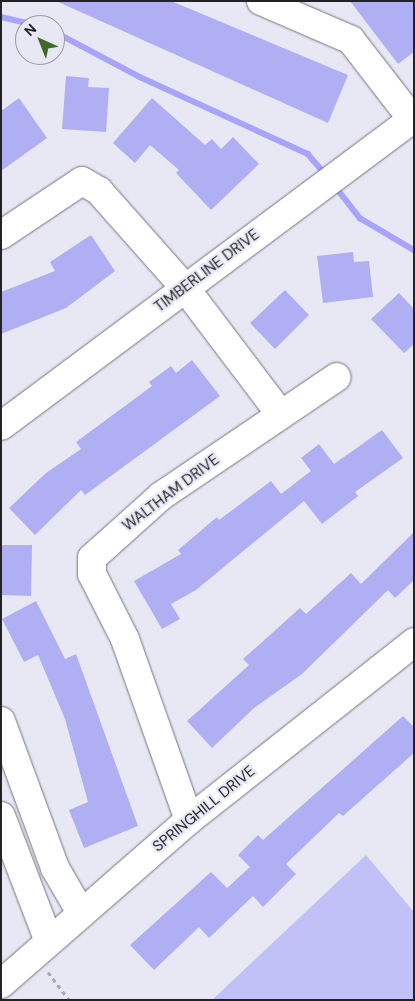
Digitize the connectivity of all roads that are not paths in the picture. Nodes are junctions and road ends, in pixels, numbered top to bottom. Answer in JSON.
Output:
{"nodes":[{"id":1,"x":260,"y":1,"type":"edge"},
{"id":2,"x":413,"y":119,"type":"edge"},
{"id":3,"x":1,"y":236,"type":"edge"},
{"id":4,"x":185,"y":288,"type":"junction"},
{"id":5,"x":338,"y":377,"type":"dead end"},
{"id":6,"x":281,"y":415,"type":"junction"},
{"id":7,"x":1,"y":426,"type":"edge"},
{"id":8,"x":414,"y":642,"type":"edge"},
{"id":9,"x":1,"y":721,"type":"edge"},
{"id":10,"x":1,"y":816,"type":"edge"},
{"id":11,"x":189,"y":820,"type":"junction"},
{"id":12,"x":80,"y":911,"type":"junction"},
{"id":13,"x":48,"y":939,"type":"junction"},
{"id":14,"x":1,"y":984,"type":"edge"}],
"edges":[{"from":1,"to":2,"type":"street"},
{"from":2,"to":4,"type":"street","name":"TIMBERLINE DRIVE"},
{"from":3,"to":4,"type":"street"},
{"from":4,"to":6,"type":"street"},
{"from":4,"to":7,"type":"street","name":"TIMBERLINE DRIVE"},
{"from":5,"to":6,"type":"street","name":"WALTHAM DRIVE"},
{"from":6,"to":11,"type":"street","name":"WALTHAM DRIVE"},
{"from":8,"to":11,"type":"street","name":"SPRINGHILL DRIVE"},
{"from":9,"to":12,"type":"street"},
{"from":10,"to":13,"type":"street"},
{"from":11,"to":12,"type":"street","name":"SPRINGHILL DRIVE"},
{"from":12,"to":13,"type":"street","name":"SPRINGHILL DRIVE"},
{"from":13,"to":14,"type":"street","name":"SPRINGHILL DRIVE"}]}
